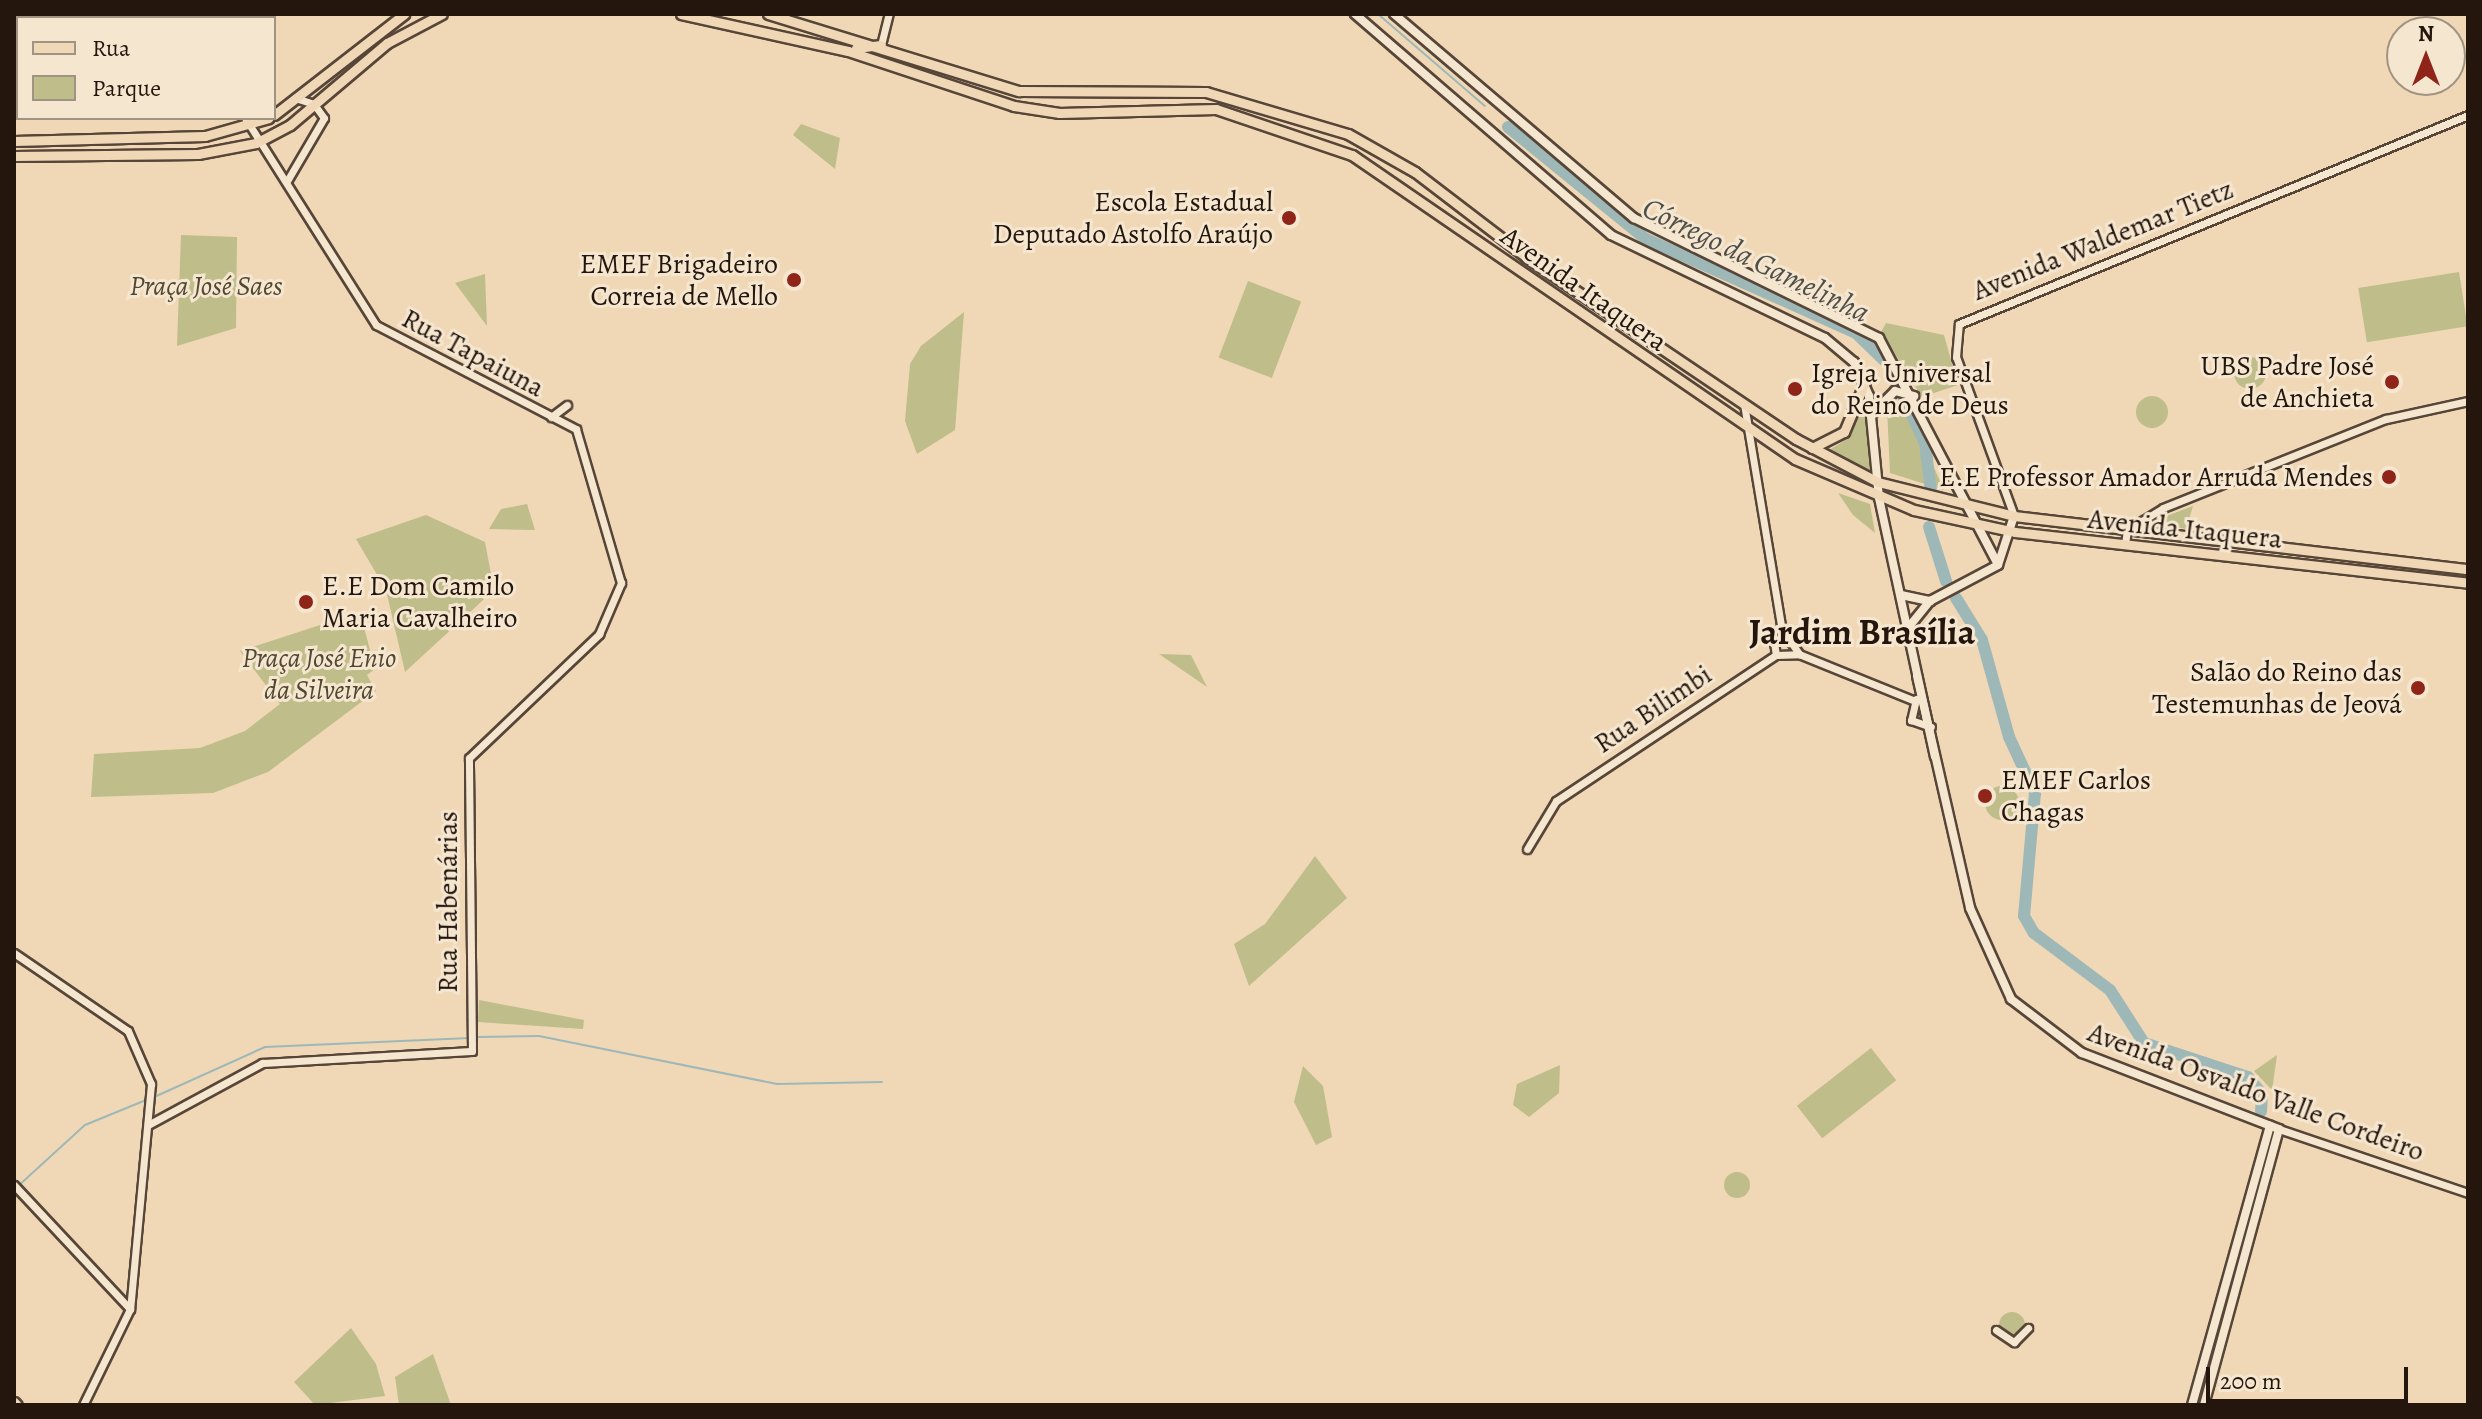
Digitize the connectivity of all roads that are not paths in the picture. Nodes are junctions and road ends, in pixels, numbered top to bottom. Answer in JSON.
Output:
{"nodes":[{"id":1,"x":404,"y":14,"type":"edge"},
{"id":2,"x":442,"y":14,"type":"edge"},
{"id":3,"x":681,"y":14,"type":"edge"},
{"id":4,"x":768,"y":14,"type":"edge"},
{"id":5,"x":889,"y":14,"type":"edge"},
{"id":6,"x":1355,"y":14,"type":"edge"},
{"id":7,"x":1394,"y":14,"type":"edge"},
{"id":8,"x":814,"y":41,"type":"junction"},
{"id":9,"x":881,"y":45,"type":"junction"},
{"id":10,"x":295,"y":98,"type":"junction"},
{"id":11,"x":314,"y":104,"type":"junction"},
{"id":12,"x":276,"y":113,"type":"edge"},
{"id":13,"x":2468,"y":115,"type":"edge"},
{"id":14,"x":246,"y":120,"type":"edge"},
{"id":15,"x":264,"y":120,"type":"edge"},
{"id":16,"x":249,"y":128,"type":"junction"},
{"id":17,"x":14,"y":141,"type":"edge"},
{"id":18,"x":256,"y":143,"type":"junction"},
{"id":19,"x":14,"y":156,"type":"edge"},
{"id":20,"x":287,"y":181,"type":"junction"},
{"id":21,"x":1865,"y":382,"type":"junction"},
{"id":22,"x":1916,"y":400,"type":"junction"},
{"id":23,"x":2468,"y":401,"type":"edge"},
{"id":24,"x":1744,"y":404,"type":"junction"},
{"id":25,"x":567,"y":405,"type":"dead end"},
{"id":26,"x":1873,"y":413,"type":"junction"},
{"id":27,"x":548,"y":417,"type":"junction"},
{"id":28,"x":1749,"y":431,"type":"junction"},
{"id":29,"x":1812,"y":448,"type":"junction"},
{"id":30,"x":1878,"y":482,"type":"junction"},
{"id":31,"x":1879,"y":498,"type":"junction"},
{"id":32,"x":1964,"y":507,"type":"junction"},
{"id":33,"x":2014,"y":516,"type":"junction"},
{"id":34,"x":1977,"y":525,"type":"junction"},
{"id":35,"x":2127,"y":530,"type":"junction"},
{"id":36,"x":2015,"y":532,"type":"junction"},
{"id":37,"x":2125,"y":544,"type":"junction"},
{"id":38,"x":1998,"y":565,"type":"junction"},
{"id":39,"x":2468,"y":569,"type":"edge"},
{"id":40,"x":2468,"y":583,"type":"edge"},
{"id":41,"x":1900,"y":595,"type":"junction"},
{"id":42,"x":1930,"y":601,"type":"junction"},
{"id":43,"x":1908,"y":629,"type":"junction"},
{"id":44,"x":1783,"y":636,"type":"junction"},
{"id":45,"x":1799,"y":654,"type":"junction"},
{"id":46,"x":1776,"y":655,"type":"junction"},
{"id":47,"x":1918,"y":674,"type":"junction"},
{"id":48,"x":1913,"y":702,"type":"junction"},
{"id":49,"x":1928,"y":710,"type":"junction"},
{"id":50,"x":1928,"y":727,"type":"junction"},
{"id":51,"x":469,"y":758,"type":"joint"},
{"id":52,"x":1527,"y":849,"type":"dead end"},
{"id":53,"x":14,"y":953,"type":"edge"},
{"id":54,"x":148,"y":1125,"type":"junction"},
{"id":55,"x":2270,"y":1126,"type":"junction"},
{"id":56,"x":2279,"y":1129,"type":"junction"},
{"id":57,"x":2259,"y":1164,"type":"junction"},
{"id":58,"x":2269,"y":1167,"type":"junction"},
{"id":59,"x":14,"y":1185,"type":"edge"},
{"id":60,"x":2468,"y":1193,"type":"edge"},
{"id":61,"x":130,"y":1309,"type":"junction"},
{"id":62,"x":2028,"y":1328,"type":"dead end"},
{"id":63,"x":1996,"y":1330,"type":"dead end"},
{"id":64,"x":83,"y":1405,"type":"edge"},
{"id":65,"x":2192,"y":1405,"type":"edge"},
{"id":66,"x":2204,"y":1405,"type":"edge"}],
"edges":[{"from":1,"to":10,"type":"main road"},
{"from":2,"to":11,"type":"main road"},
{"from":3,"to":8,"type":"main road","name":"Avenida Itaquera"},
{"from":4,"to":9,"type":"main road","name":"Avenida Itaquera"},
{"from":5,"to":9,"type":"street"},
{"from":6,"to":21,"type":"main road"},
{"from":7,"to":22,"type":"main road"},
{"from":8,"to":9,"type":"main road"},
{"from":8,"to":28,"type":"main road","name":"Avenida Itaquera"},
{"from":9,"to":24,"type":"main road","name":"Avenida Itaquera"},
{"from":10,"to":11,"type":"street"},
{"from":10,"to":12,"type":"main road"},
{"from":11,"to":18,"type":"main road"},
{"from":11,"to":20,"type":"street"},
{"from":13,"to":33,"type":"street","name":"Avenida Waldemar Tietz"},
{"from":14,"to":16,"type":"street","name":"Rua Tapaiuna"},
{"from":15,"to":16,"type":"main road"},
{"from":16,"to":17,"type":"main road"},
{"from":16,"to":18,"type":"street","name":"Rua Tapaiuna"},
{"from":18,"to":19,"type":"main road"},
{"from":18,"to":20,"type":"street","name":"Rua Tapaiuna"},
{"from":20,"to":27,"type":"street","name":"Rua Tapaiuna"},
{"from":21,"to":26,"type":"main road","name":"Avenida Osvaldo Valle Cordeiro"},
{"from":21,"to":29,"type":"main road"},
{"from":22,"to":26,"type":"main road"},
{"from":22,"to":32,"type":"main road"},
{"from":23,"to":35,"type":"street"},
{"from":24,"to":28,"type":"street"},
{"from":24,"to":29,"type":"main road","name":"Avenida Itaquera"},
{"from":25,"to":27,"type":"street"},
{"from":26,"to":30,"type":"main road","name":"Avenida Osvaldo Valle Cordeiro"},
{"from":27,"to":51,"type":"street","name":"Rua Tapaiuna"},
{"from":28,"to":31,"type":"main road","name":"Avenida Itaquera"},
{"from":28,"to":44,"type":"street"},
{"from":29,"to":30,"type":"main road","name":"Avenida Itaquera"},
{"from":30,"to":31,"type":"main road","name":"Avenida Osvaldo Valle Cordeiro"},
{"from":30,"to":32,"type":"main road","name":"Avenida Itaquera"},
{"from":31,"to":34,"type":"main road","name":"Avenida Itaquera"},
{"from":31,"to":41,"type":"main road","name":"Avenida Osvaldo Valle Cordeiro"},
{"from":32,"to":33,"type":"main road","name":"Avenida Itaquera"},
{"from":32,"to":34,"type":"main road"},
{"from":33,"to":35,"type":"main road","name":"Avenida Itaquera"},
{"from":33,"to":36,"type":"main road","name":"Avenida Waldemar Tietz"},
{"from":34,"to":36,"type":"main road","name":"Avenida Itaquera"},
{"from":34,"to":38,"type":"main road"},
{"from":35,"to":37,"type":"street"},
{"from":35,"to":39,"type":"main road","name":"Avenida Itaquera"},
{"from":36,"to":37,"type":"main road","name":"Avenida Itaquera"},
{"from":36,"to":38,"type":"main road"},
{"from":37,"to":40,"type":"main road","name":"Avenida Itaquera"},
{"from":38,"to":42,"type":"main road"},
{"from":41,"to":42,"type":"main road"},
{"from":41,"to":43,"type":"main road","name":"Avenida Osvaldo Valle Cordeiro"},
{"from":42,"to":43,"type":"main road"},
{"from":43,"to":47,"type":"main road","name":"Avenida Osvaldo Valle Cordeiro"},
{"from":44,"to":45,"type":"street"},
{"from":44,"to":46,"type":"street"},
{"from":45,"to":46,"type":"street"},
{"from":45,"to":48,"type":"street"},
{"from":46,"to":52,"type":"street","name":"Rua Bilimbi"},
{"from":47,"to":48,"type":"main road","name":"Avenida Osvaldo Valle Cordeiro"},
{"from":47,"to":49,"type":"main road","name":"Avenida Osvaldo Valle Cordeiro"},
{"from":48,"to":49,"type":"main road"},
{"from":48,"to":50,"type":"main road","name":"Avenida Osvaldo Valle Cordeiro"},
{"from":49,"to":50,"type":"main road","name":"Avenida Osvaldo Valle Cordeiro"},
{"from":50,"to":55,"type":"main road","name":"Avenida Osvaldo Valle Cordeiro"},
{"from":51,"to":54,"type":"street","name":"Rua Habenárias"},
{"from":53,"to":54,"type":"street"},
{"from":54,"to":61,"type":"street"},
{"from":55,"to":56,"type":"main road","name":"Avenida Osvaldo Valle Cordeiro"},
{"from":55,"to":57,"type":"main road"},
{"from":56,"to":58,"type":"main road"},
{"from":56,"to":60,"type":"street","name":"Avenida Osvaldo Valle Cordeiro"},
{"from":57,"to":58,"type":"main road"},
{"from":57,"to":65,"type":"main road"},
{"from":58,"to":66,"type":"main road"},
{"from":59,"to":61,"type":"street"},
{"from":61,"to":64,"type":"street"},
{"from":62,"to":63,"type":"street"}]}
